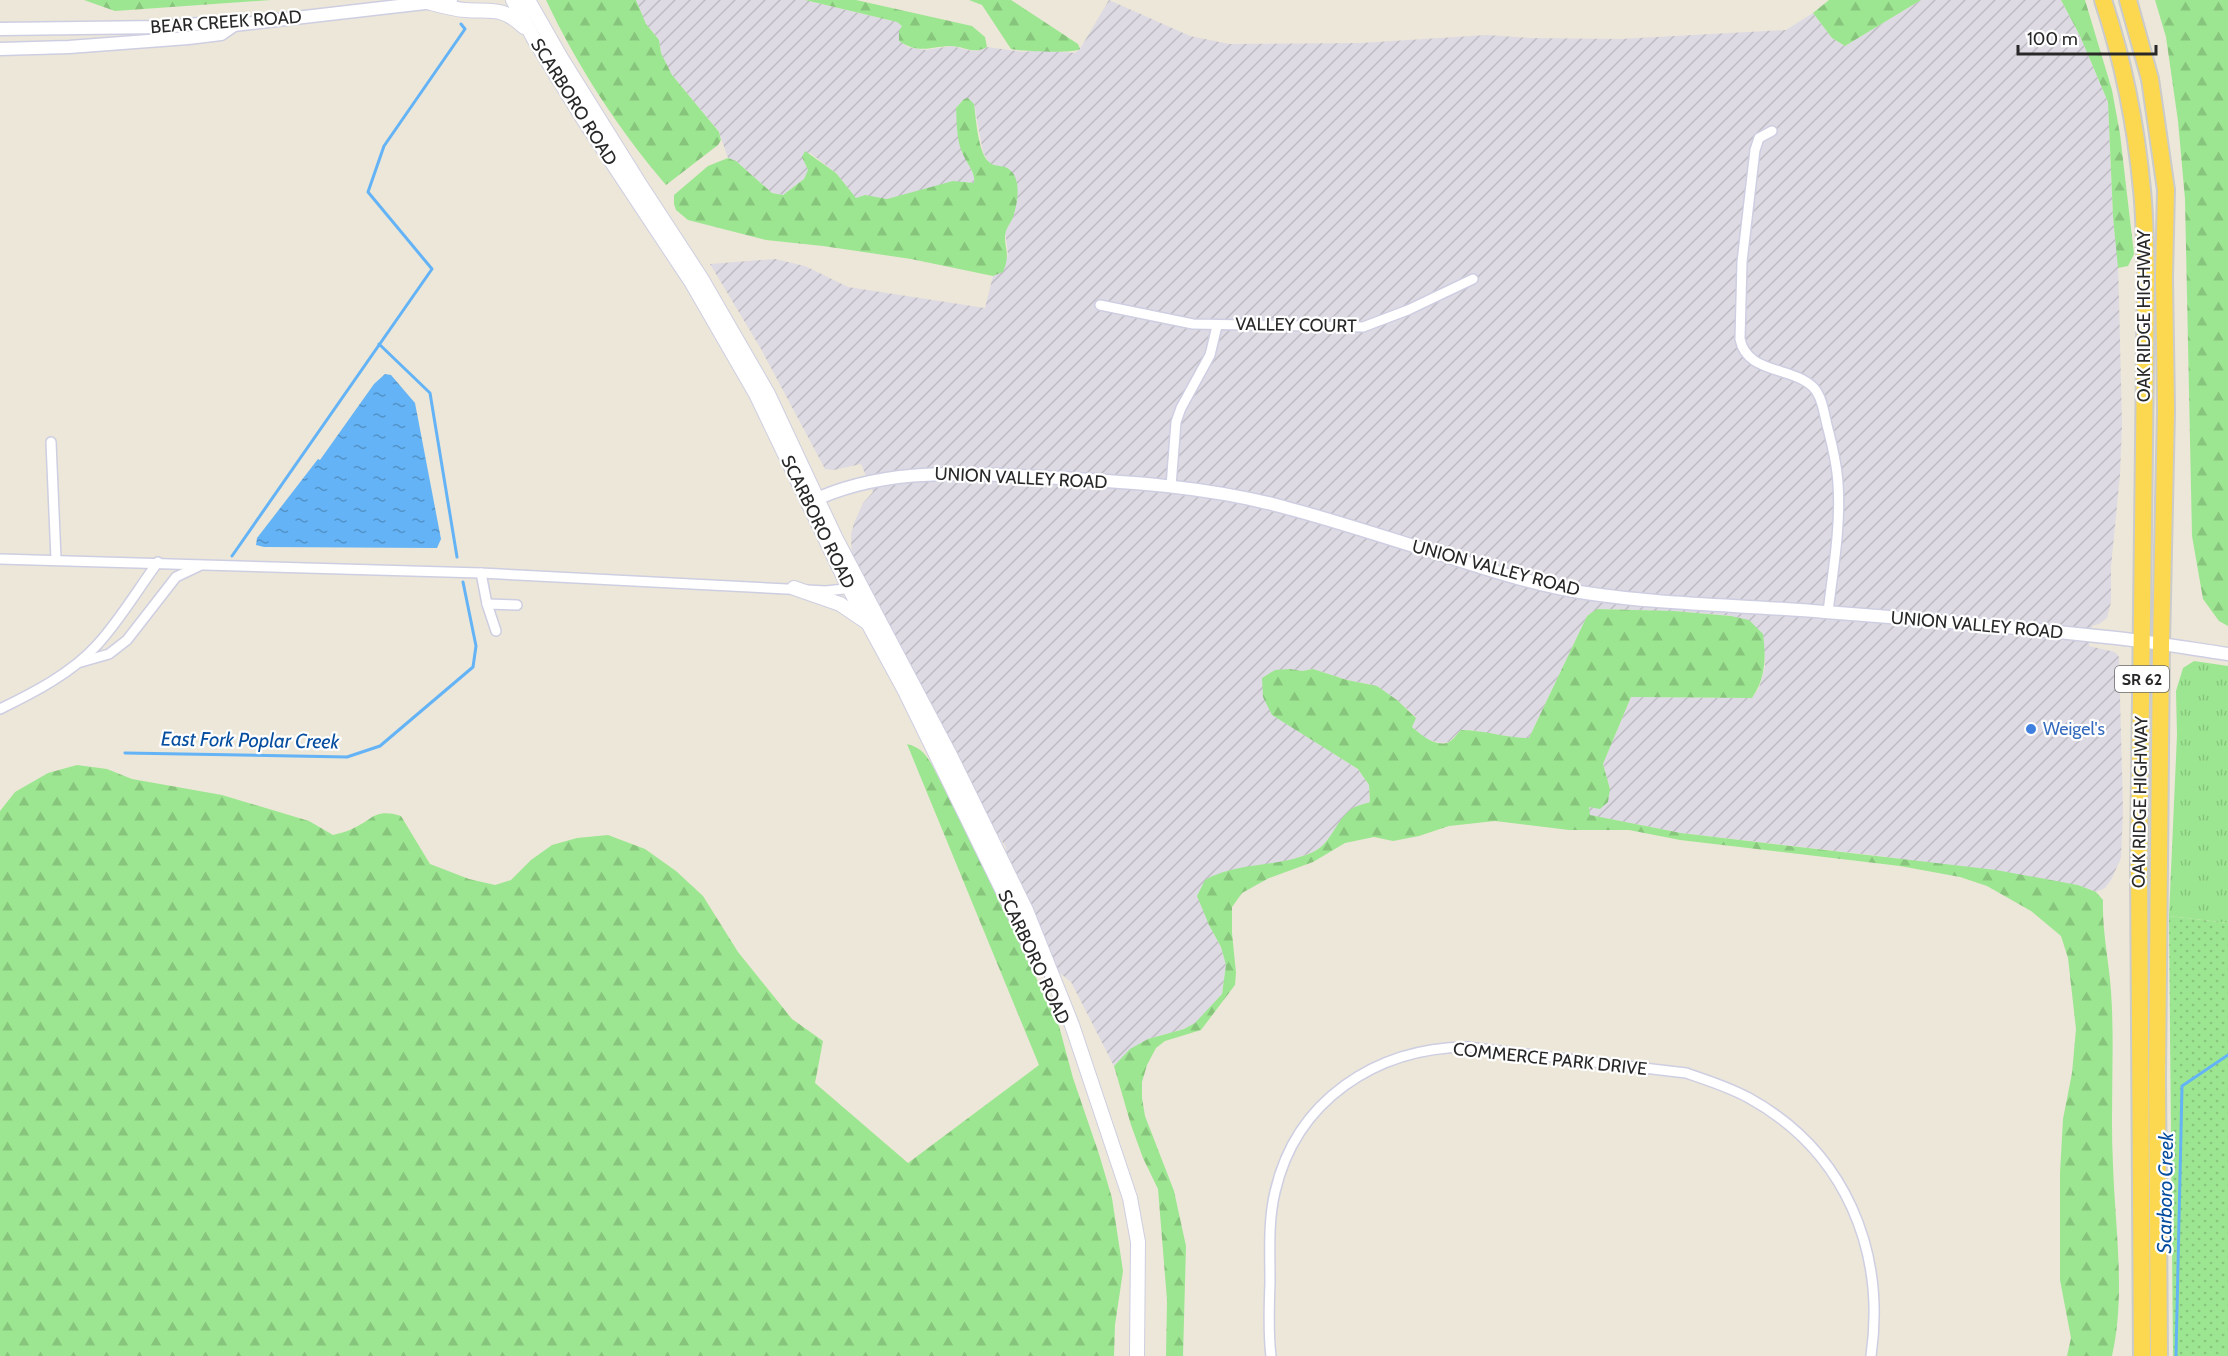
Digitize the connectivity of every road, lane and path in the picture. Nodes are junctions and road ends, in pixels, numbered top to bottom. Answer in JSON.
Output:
{"nodes":[{"id":1,"x":451,"y":0,"type":"edge"},
{"id":2,"x":513,"y":0,"type":"edge"},
{"id":3,"x":519,"y":0,"type":"edge"},
{"id":4,"x":528,"y":0,"type":"edge"},
{"id":5,"x":2103,"y":0,"type":"edge"},
{"id":6,"x":2128,"y":0,"type":"edge"},
{"id":7,"x":427,"y":2,"type":"junction"},
{"id":8,"x":234,"y":25,"type":"junction"},
{"id":9,"x":0,"y":29,"type":"edge"},
{"id":10,"x":529,"y":32,"type":"junction"},
{"id":11,"x":0,"y":49,"type":"edge"},
{"id":12,"x":1772,"y":131,"type":"dead end"},
{"id":13,"x":639,"y":183,"type":"junction"},
{"id":14,"x":1473,"y":279,"type":"dead end"},
{"id":15,"x":1101,"y":305,"type":"dead end"},
{"id":16,"x":1218,"y":326,"type":"junction"},
{"id":17,"x":51,"y":442,"type":"dead end"},
{"id":18,"x":1171,"y":486,"type":"junction"},
{"id":19,"x":813,"y":501,"type":"junction"},
{"id":20,"x":0,"y":559,"type":"edge"},
{"id":21,"x":56,"y":559,"type":"junction"},
{"id":22,"x":158,"y":562,"type":"junction"},
{"id":23,"x":201,"y":565,"type":"junction"},
{"id":24,"x":481,"y":573,"type":"junction"},
{"id":25,"x":855,"y":587,"type":"junction"},
{"id":26,"x":794,"y":588,"type":"junction"},
{"id":27,"x":487,"y":604,"type":"junction"},
{"id":28,"x":517,"y":605,"type":"dead end"},
{"id":29,"x":1828,"y":612,"type":"junction"},
{"id":30,"x":868,"y":624,"type":"junction"},
{"id":31,"x":496,"y":631,"type":"dead end"},
{"id":32,"x":2143,"y":642,"type":"junction"},
{"id":33,"x":2161,"y":645,"type":"junction"},
{"id":34,"x":2228,"y":654,"type":"edge"},
{"id":35,"x":78,"y":662,"type":"junction"},
{"id":36,"x":0,"y":709,"type":"edge"},
{"id":37,"x":1084,"y":1064,"type":"junction"},
{"id":38,"x":1137,"y":1356,"type":"edge"},
{"id":39,"x":1271,"y":1356,"type":"edge"},
{"id":40,"x":1870,"y":1356,"type":"edge"},
{"id":41,"x":2142,"y":1356,"type":"edge"},
{"id":42,"x":2159,"y":1356,"type":"edge"}],
"edges":[{"from":1,"to":7,"type":"street","name":"BEAR CREEK ROAD"},
{"from":2,"to":10,"type":"main road","name":"SCARBORO ROAD"},
{"from":3,"to":13,"type":"street"},
{"from":4,"to":13,"type":"main road","name":"SCARBORO ROAD"},
{"from":5,"to":32,"type":"highway","name":"OAK RIDGE HIGHWAY","number":"SR 62"},
{"from":6,"to":33,"type":"highway","name":"OAK RIDGE HIGHWAY","number":"SR 62"},
{"from":7,"to":8,"type":"street","name":"BEAR CREEK ROAD"},
{"from":7,"to":10,"type":"main road"},
{"from":8,"to":9,"type":"street","name":"BEAR CREEK ROAD"},
{"from":8,"to":11,"type":"street"},
{"from":10,"to":19,"type":"main road","name":"SCARBORO ROAD"},
{"from":12,"to":29,"type":"street"},
{"from":13,"to":19,"type":"main road","name":"SCARBORO ROAD"},
{"from":14,"to":16,"type":"street","name":"VALLEY COURT"},
{"from":15,"to":16,"type":"street","name":"VALLEY COURT"},
{"from":16,"to":18,"type":"street"},
{"from":17,"to":21,"type":"street"},
{"from":18,"to":19,"type":"street","name":"UNION VALLEY ROAD"},
{"from":18,"to":29,"type":"street","name":"UNION VALLEY ROAD"},
{"from":19,"to":25,"type":"main road","name":"SCARBORO ROAD"},
{"from":20,"to":21,"type":"street"},
{"from":21,"to":22,"type":"street"},
{"from":22,"to":23,"type":"street"},
{"from":22,"to":35,"type":"street"},
{"from":23,"to":24,"type":"street"},
{"from":23,"to":35,"type":"street"},
{"from":24,"to":26,"type":"street"},
{"from":24,"to":27,"type":"street"},
{"from":25,"to":26,"type":"street"},
{"from":25,"to":30,"type":"main road","name":"SCARBORO ROAD"},
{"from":25,"to":37,"type":"main road","name":"SCARBORO ROAD"},
{"from":26,"to":30,"type":"main road"},
{"from":27,"to":28,"type":"street"},
{"from":27,"to":31,"type":"street"},
{"from":29,"to":32,"type":"street","name":"UNION VALLEY ROAD"},
{"from":30,"to":37,"type":"main road","name":"SCARBORO ROAD"},
{"from":32,"to":33,"type":"street","name":"UNION VALLEY ROAD"},
{"from":32,"to":41,"type":"highway","name":"OAK RIDGE HIGHWAY","number":"SR 62"},
{"from":33,"to":34,"type":"street","name":"UNION VALLEY ROAD"},
{"from":33,"to":42,"type":"highway","name":"OAK RIDGE HIGHWAY","number":"SR 62"},
{"from":35,"to":36,"type":"street"},
{"from":37,"to":38,"type":"main road","name":"SCARBORO ROAD"},
{"from":39,"to":40,"type":"street","name":"COMMERCE PARK DRIVE"}]}
